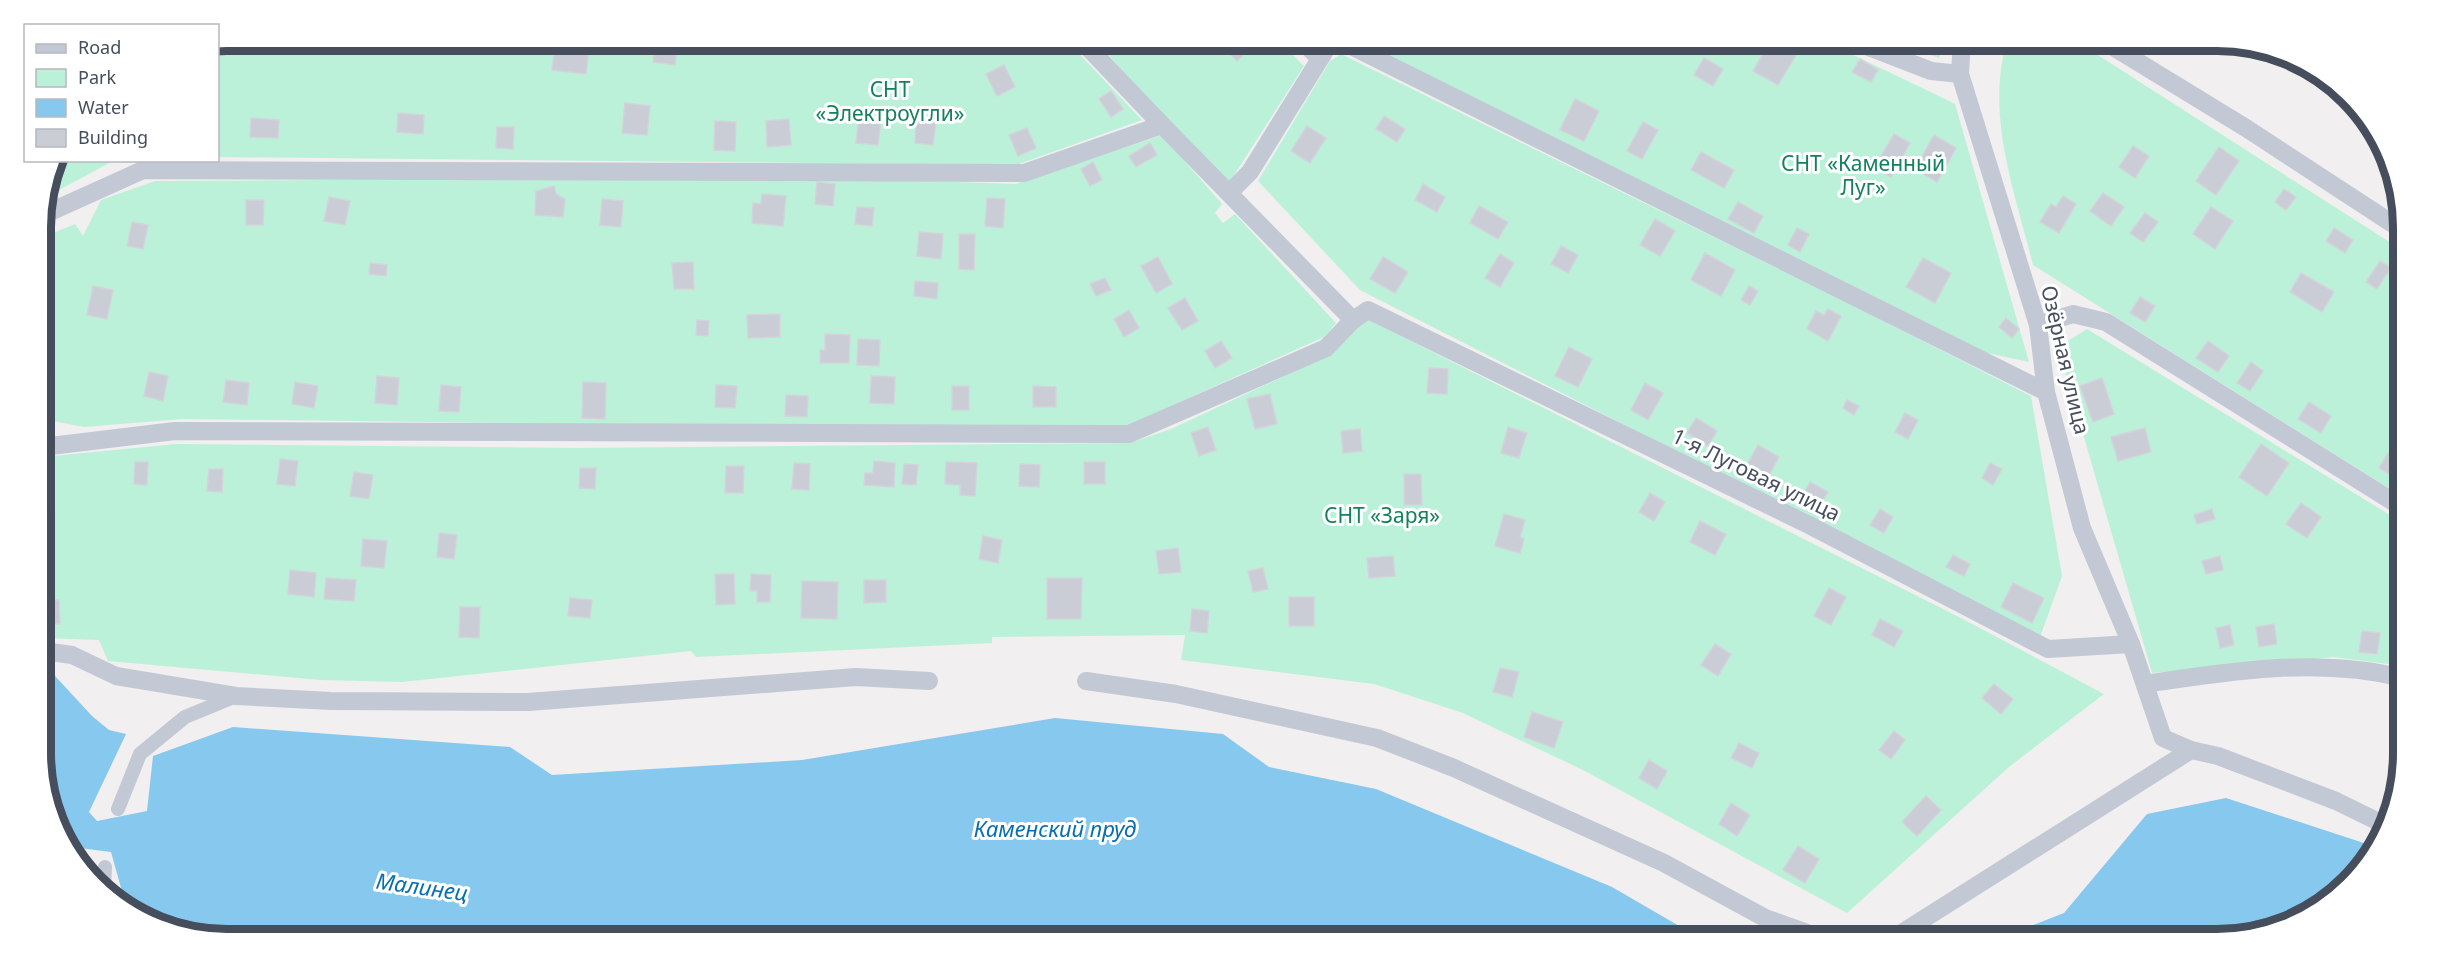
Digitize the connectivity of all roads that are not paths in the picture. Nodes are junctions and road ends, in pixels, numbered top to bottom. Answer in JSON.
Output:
{"nodes":[{"id":1,"x":1091,"y":51,"type":"edge"},
{"id":2,"x":1324,"y":51,"type":"edge"},
{"id":3,"x":1361,"y":51,"type":"edge"},
{"id":4,"x":1879,"y":51,"type":"edge"},
{"id":5,"x":1961,"y":51,"type":"edge"},
{"id":6,"x":2120,"y":51,"type":"edge"},
{"id":7,"x":1960,"y":74,"type":"junction"},
{"id":8,"x":1162,"y":125,"type":"junction"},
{"id":9,"x":1229,"y":193,"type":"junction"},
{"id":10,"x":51,"y":211,"type":"edge"},
{"id":11,"x":2393,"y":224,"type":"edge"},
{"id":12,"x":1360,"y":315,"type":"junction"},
{"id":13,"x":2038,"y":325,"type":"junction"},
{"id":14,"x":2046,"y":392,"type":"junction"},
{"id":15,"x":51,"y":446,"type":"edge"},
{"id":16,"x":2393,"y":502,"type":"edge"},
{"id":17,"x":2131,"y":644,"type":"junction"},
{"id":18,"x":51,"y":652,"type":"edge"},
{"id":19,"x":2393,"y":676,"type":"edge"},
{"id":20,"x":928,"y":681,"type":"dead end"},
{"id":21,"x":1086,"y":681,"type":"dead end"},
{"id":22,"x":2145,"y":684,"type":"junction"},
{"id":23,"x":236,"y":696,"type":"junction"},
{"id":24,"x":2191,"y":750,"type":"junction"},
{"id":25,"x":118,"y":809,"type":"dead end"},
{"id":26,"x":2379,"y":822,"type":"edge"},
{"id":27,"x":105,"y":867,"type":"dead end"},
{"id":28,"x":104,"y":878,"type":"edge"},
{"id":29,"x":1796,"y":929,"type":"edge"},
{"id":30,"x":1908,"y":929,"type":"edge"}],
"edges":[{"from":1,"to":8,"type":"street","name":"1-я Луговая улица"},
{"from":2,"to":9,"type":"street"},
{"from":3,"to":14,"type":"street"},
{"from":4,"to":7,"type":"street"},
{"from":5,"to":7,"type":"street","name":"Озёрная улица"},
{"from":6,"to":11,"type":"street"},
{"from":7,"to":13,"type":"street","name":"Озёрная улица"},
{"from":8,"to":9,"type":"street","name":"1-я Луговая улица"},
{"from":8,"to":10,"type":"street"},
{"from":9,"to":12,"type":"street","name":"1-я Луговая улица"},
{"from":12,"to":15,"type":"street"},
{"from":12,"to":17,"type":"street","name":"1-я Луговая улица"},
{"from":13,"to":14,"type":"street","name":"Озёрная улица"},
{"from":13,"to":16,"type":"street"},
{"from":14,"to":17,"type":"street","name":"Озёрная улица"},
{"from":17,"to":22,"type":"street","name":"Озёрная улица"},
{"from":18,"to":23,"type":"street"},
{"from":19,"to":22,"type":"street"},
{"from":20,"to":23,"type":"street"},
{"from":21,"to":29,"type":"street"},
{"from":22,"to":24,"type":"street","name":"Озёрная улица"},
{"from":23,"to":25,"type":"street"},
{"from":24,"to":26,"type":"street","name":"Озёрная улица"},
{"from":24,"to":30,"type":"street"},
{"from":27,"to":28,"type":"street"}]}
